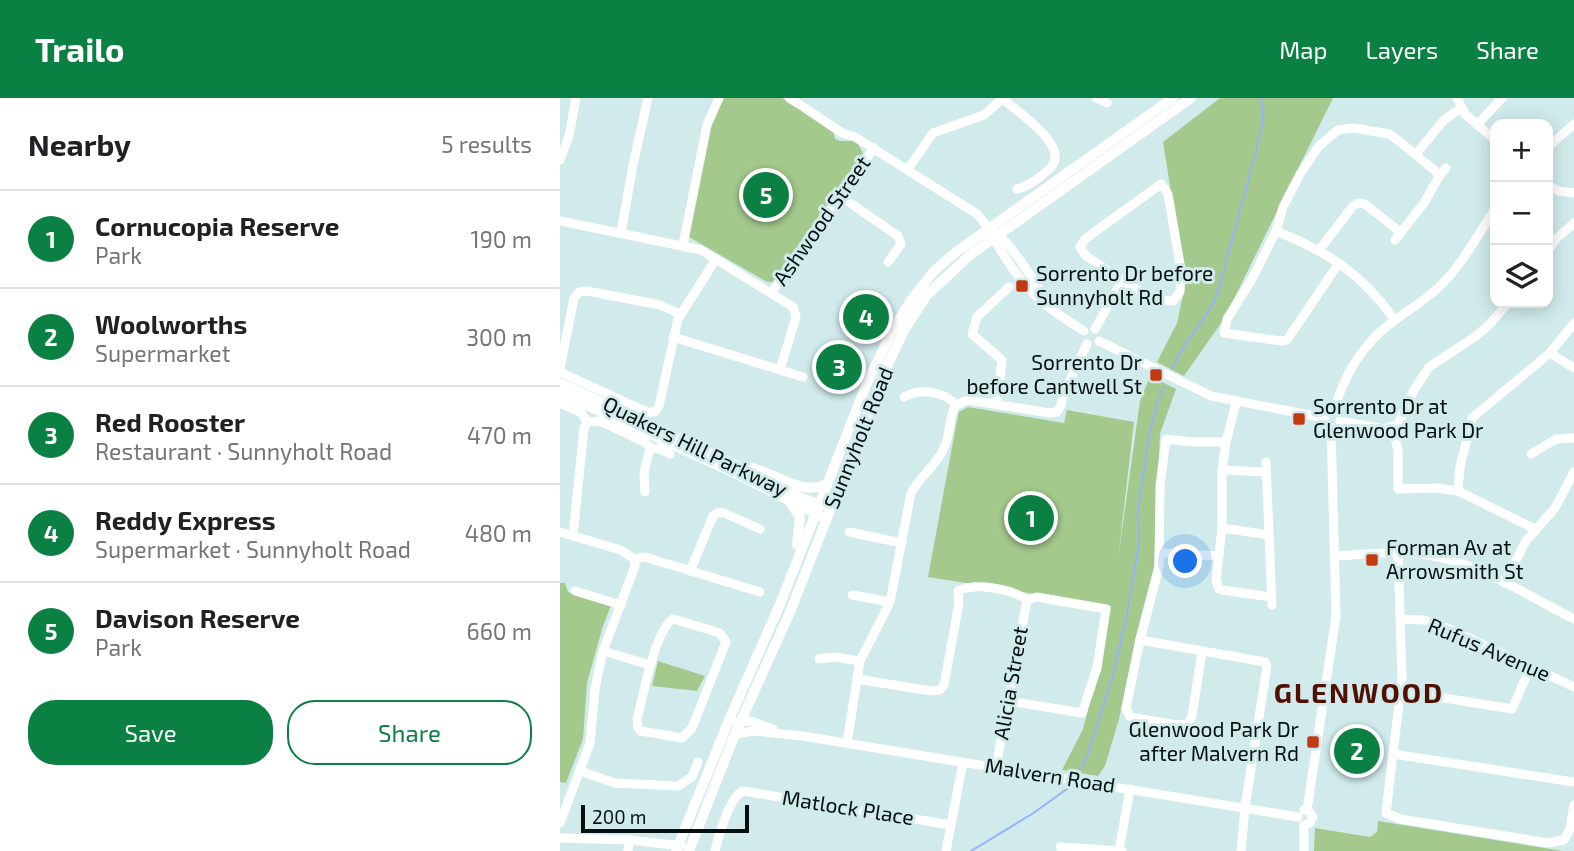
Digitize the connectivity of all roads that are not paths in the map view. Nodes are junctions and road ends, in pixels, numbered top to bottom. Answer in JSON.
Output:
{"nodes":[{"id":1,"x":576,"y":98,"type":"edge"},
{"id":2,"x":648,"y":98,"type":"edge"},
{"id":3,"x":719,"y":98,"type":"edge"},
{"id":4,"x":789,"y":98,"type":"edge"},
{"id":5,"x":1002,"y":98,"type":"edge"},
{"id":6,"x":1096,"y":98,"type":"edge"},
{"id":7,"x":1173,"y":98,"type":"edge"},
{"id":8,"x":1191,"y":98,"type":"edge"},
{"id":9,"x":1457,"y":98,"type":"edge"},
{"id":10,"x":1502,"y":98,"type":"edge"},
{"id":11,"x":1107,"y":103,"type":"dead end"},
{"id":12,"x":1461,"y":108,"type":"junction"},
{"id":13,"x":1574,"y":124,"type":"edge"},
{"id":14,"x":1477,"y":125,"type":"junction"},
{"id":15,"x":1490,"y":136,"type":"edge"},
{"id":16,"x":1553,"y":143,"type":"edge"},
{"id":17,"x":874,"y":148,"type":"junction"},
{"id":18,"x":1416,"y":154,"type":"junction"},
{"id":19,"x":560,"y":160,"type":"edge"},
{"id":20,"x":908,"y":169,"type":"junction"},
{"id":21,"x":1553,"y":188,"type":"edge"},
{"id":22,"x":1017,"y":189,"type":"dead end"},
{"id":23,"x":1574,"y":193,"type":"edge"},
{"id":24,"x":840,"y":196,"type":"junction"},
{"id":25,"x":1490,"y":216,"type":"edge"},
{"id":26,"x":560,"y":221,"type":"edge"},
{"id":27,"x":1574,"y":223,"type":"edge"},
{"id":28,"x":1276,"y":231,"type":"junction"},
{"id":29,"x":621,"y":233,"type":"junction"},
{"id":30,"x":993,"y":234,"type":"junction"},
{"id":31,"x":683,"y":245,"type":"junction"},
{"id":32,"x":1553,"y":245,"type":"edge"},
{"id":33,"x":1320,"y":250,"type":"junction"},
{"id":34,"x":716,"y":259,"type":"junction"},
{"id":35,"x":888,"y":262,"type":"dead end"},
{"id":36,"x":1339,"y":263,"type":"junction"},
{"id":37,"x":1123,"y":279,"type":"junction"},
{"id":38,"x":1009,"y":287,"type":"dead end"},
{"id":39,"x":771,"y":293,"type":"junction"},
{"id":40,"x":1504,"y":308,"type":"edge"},
{"id":41,"x":680,"y":314,"type":"junction"},
{"id":42,"x":1395,"y":320,"type":"junction"},
{"id":43,"x":1574,"y":323,"type":"edge"},
{"id":44,"x":1095,"y":329,"type":"junction"},
{"id":45,"x":1084,"y":331,"type":"junction"},
{"id":46,"x":673,"y":337,"type":"junction"},
{"id":47,"x":1099,"y":341,"type":"junction"},
{"id":48,"x":1087,"y":344,"type":"junction"},
{"id":49,"x":1550,"y":353,"type":"junction"},
{"id":50,"x":1574,"y":368,"type":"edge"},
{"id":51,"x":780,"y":370,"type":"junction"},
{"id":52,"x":560,"y":371,"type":"edge"},
{"id":53,"x":803,"y":377,"type":"dead end"},
{"id":54,"x":560,"y":383,"type":"edge"},
{"id":55,"x":560,"y":393,"type":"edge"},
{"id":56,"x":904,"y":397,"type":"dead end"},
{"id":57,"x":560,"y":403,"type":"edge"},
{"id":58,"x":1237,"y":403,"type":"junction"},
{"id":59,"x":997,"y":404,"type":"junction"},
{"id":60,"x":956,"y":405,"type":"junction"},
{"id":61,"x":587,"y":422,"type":"junction"},
{"id":62,"x":1332,"y":422,"type":"junction"},
{"id":63,"x":1392,"y":427,"type":"junction"},
{"id":64,"x":1574,"y":438,"type":"edge"},
{"id":65,"x":1226,"y":442,"type":"junction"},
{"id":66,"x":650,"y":448,"type":"junction"},
{"id":67,"x":670,"y":454,"type":"dead end"},
{"id":68,"x":1531,"y":454,"type":"dead end"},
{"id":69,"x":732,"y":463,"type":"junction"},
{"id":70,"x":1222,"y":470,"type":"junction"},
{"id":71,"x":1573,"y":476,"type":"edge"},
{"id":72,"x":827,"y":484,"type":"junction"},
{"id":73,"x":1458,"y":491,"type":"junction"},
{"id":74,"x":645,"y":492,"type":"dead end"},
{"id":75,"x":790,"y":502,"type":"junction"},
{"id":76,"x":832,"y":507,"type":"junction"},
{"id":77,"x":816,"y":509,"type":"junction"},
{"id":78,"x":827,"y":519,"type":"junction"},
{"id":79,"x":1222,"y":528,"type":"junction"},
{"id":80,"x":760,"y":529,"type":"dead end"},
{"id":81,"x":1535,"y":529,"type":"junction"},
{"id":82,"x":560,"y":532,"type":"edge"},
{"id":83,"x":849,"y":532,"type":"dead end"},
{"id":84,"x":573,"y":536,"type":"junction"},
{"id":85,"x":1269,"y":536,"type":"junction"},
{"id":86,"x":902,"y":543,"type":"junction"},
{"id":87,"x":1161,"y":553,"type":"junction"},
{"id":88,"x":1398,"y":553,"type":"junction"},
{"id":89,"x":1219,"y":556,"type":"junction"},
{"id":90,"x":1334,"y":556,"type":"junction"},
{"id":91,"x":634,"y":559,"type":"junction"},
{"id":92,"x":793,"y":569,"type":"junction"},
{"id":93,"x":690,"y":571,"type":"junction"},
{"id":94,"x":1504,"y":583,"type":"junction"},
{"id":95,"x":575,"y":592,"type":"dead end"},
{"id":96,"x":760,"y":592,"type":"dead end"},
{"id":97,"x":852,"y":595,"type":"dead end"},
{"id":98,"x":1027,"y":600,"type":"junction"},
{"id":99,"x":890,"y":602,"type":"junction"},
{"id":100,"x":621,"y":605,"type":"junction"},
{"id":101,"x":1402,"y":619,"type":"junction"},
{"id":102,"x":1574,"y":619,"type":"edge"},
{"id":103,"x":1140,"y":640,"type":"junction"},
{"id":104,"x":603,"y":651,"type":"junction"},
{"id":105,"x":1202,"y":652,"type":"junction"},
{"id":106,"x":820,"y":659,"type":"dead end"},
{"id":107,"x":860,"y":661,"type":"junction"},
{"id":108,"x":650,"y":665,"type":"junction"},
{"id":109,"x":1530,"y":668,"type":"junction"},
{"id":110,"x":857,"y":679,"type":"junction"},
{"id":111,"x":1574,"y":687,"type":"edge"},
{"id":112,"x":1401,"y":691,"type":"junction"},
{"id":113,"x":1008,"y":701,"type":"junction"},
{"id":114,"x":741,"y":721,"type":"junction"},
{"id":115,"x":731,"y":731,"type":"junction"},
{"id":116,"x":802,"y":736,"type":"junction"},
{"id":117,"x":847,"y":743,"type":"junction"},
{"id":118,"x":1394,"y":754,"type":"junction"},
{"id":119,"x":698,"y":762,"type":"dead end"},
{"id":120,"x":963,"y":762,"type":"junction"},
{"id":121,"x":996,"y":767,"type":"junction"},
{"id":122,"x":580,"y":771,"type":"junction"},
{"id":123,"x":1574,"y":782,"type":"edge"},
{"id":124,"x":1130,"y":789,"type":"junction"},
{"id":125,"x":1574,"y":805,"type":"edge"},
{"id":126,"x":1245,"y":807,"type":"junction"},
{"id":127,"x":1301,"y":821,"type":"junction"},
{"id":128,"x":560,"y":823,"type":"edge"},
{"id":129,"x":951,"y":825,"type":"junction"},
{"id":130,"x":560,"y":838,"type":"edge"},
{"id":131,"x":629,"y":840,"type":"junction"},
{"id":132,"x":1059,"y":847,"type":"dead end"},
{"id":133,"x":683,"y":849,"type":"edge"},
{"id":134,"x":628,"y":851,"type":"edge"},
{"id":135,"x":715,"y":851,"type":"edge"},
{"id":136,"x":946,"y":851,"type":"edge"},
{"id":137,"x":1121,"y":851,"type":"edge"},
{"id":138,"x":1241,"y":851,"type":"edge"},
{"id":139,"x":1304,"y":851,"type":"edge"}],
"edges":[{"from":1,"to":19,"type":"street"},
{"from":2,"to":29,"type":"street"},
{"from":3,"to":31,"type":"street"},
{"from":4,"to":17,"type":"street"},
{"from":5,"to":20,"type":"street"},
{"from":5,"to":22,"type":"street"},
{"from":6,"to":11,"type":"street"},
{"from":7,"to":30,"type":"main road","name":"Sunnyholt Road"},
{"from":8,"to":30,"type":"main road","name":"Sunnyholt Road"},
{"from":9,"to":12,"type":"street"},
{"from":10,"to":14,"type":"street"},
{"from":12,"to":14,"type":"street"},
{"from":12,"to":18,"type":"street"},
{"from":13,"to":16,"type":"street"},
{"from":14,"to":15,"type":"street"},
{"from":17,"to":20,"type":"street"},
{"from":17,"to":24,"type":"street","name":"Ashwood Street"},
{"from":18,"to":28,"type":"street"},
{"from":18,"to":33,"type":"street"},
{"from":20,"to":30,"type":"street"},
{"from":21,"to":23,"type":"street"},
{"from":24,"to":35,"type":"street"},
{"from":24,"to":39,"type":"street","name":"Ashwood Street"},
{"from":25,"to":42,"type":"street"},
{"from":26,"to":29,"type":"street"},
{"from":27,"to":32,"type":"street"},
{"from":28,"to":33,"type":"street"},
{"from":28,"to":36,"type":"street"},
{"from":29,"to":31,"type":"street"},
{"from":30,"to":45,"type":"street"},
{"from":30,"to":72,"type":"main road","name":"Sunnyholt Road"},
{"from":30,"to":76,"type":"main road","name":"Sunnyholt Road"},
{"from":31,"to":34,"type":"street"},
{"from":33,"to":36,"type":"street"},
{"from":34,"to":39,"type":"street"},
{"from":34,"to":41,"type":"street"},
{"from":36,"to":42,"type":"street"},
{"from":37,"to":37,"type":"street"},
{"from":37,"to":44,"type":"street"},
{"from":38,"to":59,"type":"street"},
{"from":39,"to":51,"type":"street"},
{"from":40,"to":63,"type":"street"},
{"from":41,"to":46,"type":"street"},
{"from":41,"to":52,"type":"street"},
{"from":42,"to":62,"type":"street"},
{"from":43,"to":49,"type":"street"},
{"from":44,"to":45,"type":"street"},
{"from":44,"to":47,"type":"street"},
{"from":45,"to":48,"type":"street"},
{"from":46,"to":51,"type":"street"},
{"from":46,"to":52,"type":"street"},
{"from":47,"to":48,"type":"street"},
{"from":47,"to":58,"type":"street"},
{"from":48,"to":59,"type":"street"},
{"from":49,"to":50,"type":"street"},
{"from":49,"to":73,"type":"street"},
{"from":51,"to":53,"type":"street"},
{"from":54,"to":69,"type":"main road","name":"Quakers Hill Parkway"},
{"from":55,"to":75,"type":"main road","name":"Quakers Hill Parkway"},
{"from":56,"to":60,"type":"street"},
{"from":57,"to":61,"type":"street"},
{"from":58,"to":62,"type":"street"},
{"from":58,"to":65,"type":"street"},
{"from":59,"to":60,"type":"street"},
{"from":60,"to":86,"type":"street"},
{"from":61,"to":66,"type":"street"},
{"from":61,"to":84,"type":"street"},
{"from":62,"to":63,"type":"street"},
{"from":62,"to":90,"type":"street"},
{"from":63,"to":73,"type":"street"},
{"from":64,"to":68,"type":"street"},
{"from":65,"to":70,"type":"street"},
{"from":65,"to":87,"type":"street"},
{"from":66,"to":67,"type":"street"},
{"from":66,"to":74,"type":"street"},
{"from":69,"to":72,"type":"main road"},
{"from":69,"to":77,"type":"main road","name":"Quakers Hill Parkway"},
{"from":70,"to":79,"type":"street"},
{"from":70,"to":85,"type":"street"},
{"from":71,"to":81,"type":"street"},
{"from":72,"to":77,"type":"main road","name":"Sunnyholt Road"},
{"from":73,"to":81,"type":"street"},
{"from":75,"to":77,"type":"main road","name":"Quakers Hill Parkway"},
{"from":75,"to":92,"type":"main road"},
{"from":76,"to":77,"type":"main road","name":"Quakers Hill Parkway"},
{"from":76,"to":78,"type":"main road","name":"Sunnyholt Road"},
{"from":77,"to":78,"type":"main road","name":"Quakers Hill Parkway"},
{"from":77,"to":92,"type":"main road","name":"Sunnyholt Road"},
{"from":78,"to":114,"type":"main road","name":"Sunnyholt Road"},
{"from":79,"to":85,"type":"street"},
{"from":79,"to":89,"type":"street"},
{"from":80,"to":93,"type":"street"},
{"from":81,"to":94,"type":"street"},
{"from":82,"to":84,"type":"street"},
{"from":83,"to":86,"type":"street"},
{"from":84,"to":91,"type":"street"},
{"from":85,"to":89,"type":"street"},
{"from":86,"to":99,"type":"street"},
{"from":87,"to":89,"type":"street"},
{"from":87,"to":103,"type":"street"},
{"from":88,"to":90,"type":"street"},
{"from":88,"to":94,"type":"street"},
{"from":88,"to":101,"type":"street"},
{"from":90,"to":127,"type":"street"},
{"from":91,"to":93,"type":"street"},
{"from":91,"to":100,"type":"street"},
{"from":92,"to":115,"type":"main road","name":"Sunnyholt Road"},
{"from":93,"to":96,"type":"street"},
{"from":94,"to":102,"type":"street"},
{"from":95,"to":100,"type":"street"},
{"from":97,"to":99,"type":"street"},
{"from":98,"to":110,"type":"street"},
{"from":98,"to":113,"type":"street","name":"Alicia Street"},
{"from":98,"to":113,"type":"street"},
{"from":99,"to":107,"type":"street"},
{"from":100,"to":104,"type":"street"},
{"from":101,"to":109,"type":"street","name":"Rufus Avenue"},
{"from":101,"to":112,"type":"street"},
{"from":103,"to":105,"type":"street"},
{"from":103,"to":105,"type":"street"},
{"from":104,"to":108,"type":"street"},
{"from":104,"to":122,"type":"street"},
{"from":105,"to":126,"type":"street"},
{"from":106,"to":107,"type":"street"},
{"from":107,"to":110,"type":"street"},
{"from":108,"to":108,"type":"street"},
{"from":109,"to":111,"type":"street","name":"Rufus Avenue"},
{"from":109,"to":112,"type":"street"},
{"from":110,"to":117,"type":"street"},
{"from":112,"to":118,"type":"street"},
{"from":113,"to":121,"type":"street","name":"Alicia Street"},
{"from":114,"to":115,"type":"main road","name":"Sunnyholt Road"},
{"from":114,"to":116,"type":"street","name":"Malvern Road"},
{"from":115,"to":116,"type":"street","name":"Malvern Road"},
{"from":115,"to":133,"type":"main road","name":"Sunnyholt Road"},
{"from":116,"to":117,"type":"street","name":"Malvern Road"},
{"from":117,"to":120,"type":"street","name":"Malvern Road"},
{"from":118,"to":123,"type":"street"},
{"from":118,"to":125,"type":"street"},
{"from":119,"to":122,"type":"street"},
{"from":120,"to":121,"type":"street","name":"Malvern Road"},
{"from":120,"to":129,"type":"street"},
{"from":121,"to":124,"type":"street","name":"Malvern Road"},
{"from":122,"to":128,"type":"street"},
{"from":124,"to":126,"type":"street","name":"Malvern Road"},
{"from":124,"to":137,"type":"street"},
{"from":126,"to":127,"type":"street","name":"Malvern Road"},
{"from":126,"to":138,"type":"street"},
{"from":127,"to":139,"type":"street"},
{"from":129,"to":135,"type":"street","name":"Matlock Place"},
{"from":129,"to":136,"type":"street"},
{"from":130,"to":131,"type":"street"},
{"from":131,"to":133,"type":"street"},
{"from":131,"to":134,"type":"street"},
{"from":132,"to":137,"type":"street"}]}
